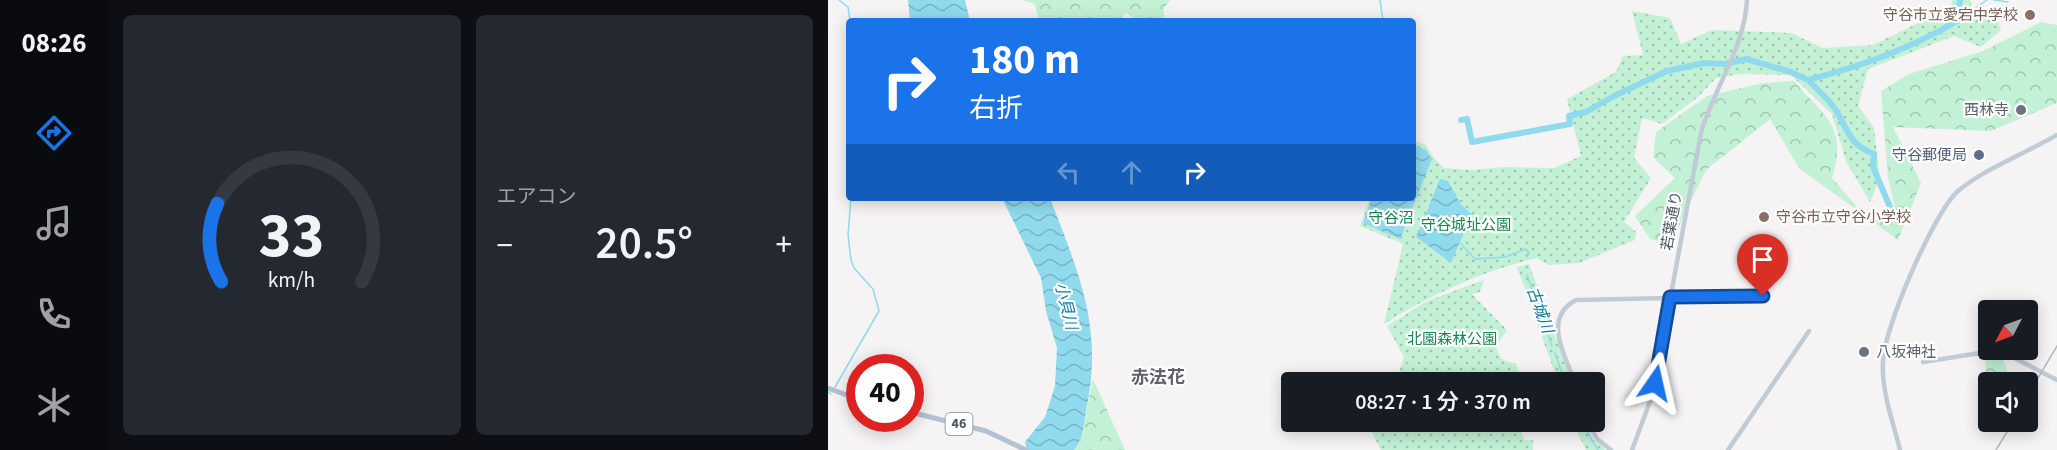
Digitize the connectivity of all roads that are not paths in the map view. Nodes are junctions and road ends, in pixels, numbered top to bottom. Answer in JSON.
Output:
{"nodes":[{"id":1,"x":1747,"y":0,"type":"edge"},
{"id":2,"x":2056,"y":137,"type":"edge"},
{"id":3,"x":1763,"y":296,"type":"dead end"},
{"id":4,"x":1670,"y":297,"type":"junction"},
{"id":5,"x":1809,"y":331,"type":"dead end"},
{"id":6,"x":1923,"y":362,"type":"dead end"},
{"id":7,"x":1572,"y":372,"type":"edge"},
{"id":8,"x":2057,"y":380,"type":"edge"},
{"id":9,"x":828,"y":388,"type":"edge"},
{"id":10,"x":846,"y":395,"type":"edge"},
{"id":11,"x":924,"y":416,"type":"edge"},
{"id":12,"x":1593,"y":432,"type":"edge"},
{"id":13,"x":1026,"y":450,"type":"edge"},
{"id":14,"x":1611,"y":450,"type":"edge"},
{"id":15,"x":1632,"y":450,"type":"edge"},
{"id":16,"x":1728,"y":450,"type":"edge"},
{"id":17,"x":1900,"y":450,"type":"edge"}],
"edges":[{"from":1,"to":4,"type":"street","name":"若葉通り"},
{"from":2,"to":17,"type":"street"},
{"from":3,"to":4,"type":"street"},
{"from":4,"to":7,"type":"street"},
{"from":4,"to":15,"type":"street","name":"若葉通り"},
{"from":5,"to":16,"type":"street"},
{"from":6,"to":8,"type":"street"},
{"from":9,"to":10,"type":"main road"},
{"from":11,"to":13,"type":"main road","number":"46"},
{"from":12,"to":14,"type":"street"}]}
